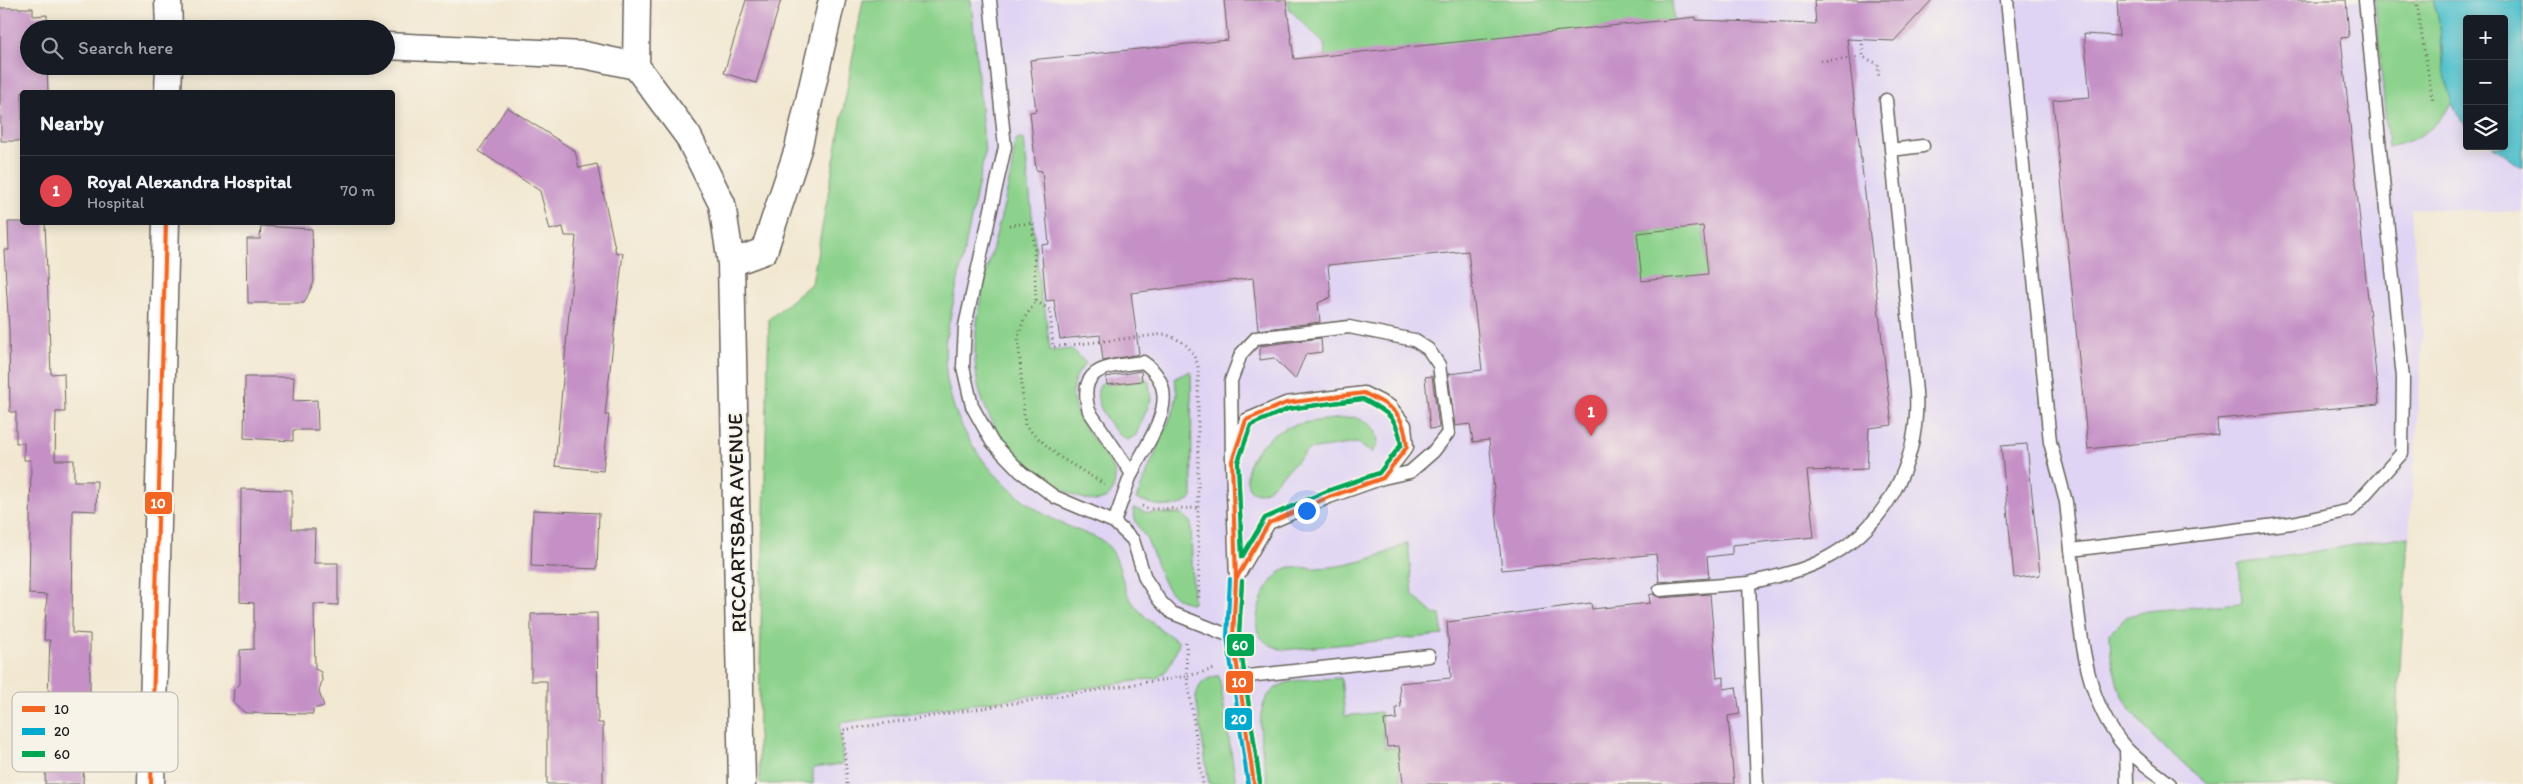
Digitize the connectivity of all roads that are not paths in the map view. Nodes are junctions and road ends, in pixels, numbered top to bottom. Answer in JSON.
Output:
{"nodes":[{"id":1,"x":168,"y":0,"type":"edge"},
{"id":2,"x":637,"y":0,"type":"edge"},
{"id":3,"x":832,"y":0,"type":"edge"},
{"id":4,"x":990,"y":0,"type":"edge"},
{"id":5,"x":2007,"y":0,"type":"edge"},
{"id":6,"x":2365,"y":0,"type":"edge"},
{"id":7,"x":169,"y":20,"type":"edge"},
{"id":8,"x":395,"y":46,"type":"edge"},
{"id":9,"x":636,"y":66,"type":"junction"},
{"id":10,"x":169,"y":75,"type":"edge"},
{"id":11,"x":168,"y":90,"type":"edge"},
{"id":12,"x":1886,"y":100,"type":"road end"},
{"id":13,"x":1923,"y":146,"type":"dead end"},
{"id":14,"x":1891,"y":150,"type":"junction"},
{"id":15,"x":166,"y":225,"type":"edge"},
{"id":16,"x":731,"y":263,"type":"junction"},
{"id":17,"x":1232,"y":461,"type":"junction"},
{"id":18,"x":1132,"y":474,"type":"junction"},
{"id":19,"x":1383,"y":478,"type":"junction"},
{"id":20,"x":1114,"y":522,"type":"junction"},
{"id":21,"x":2071,"y":550,"type":"junction"},
{"id":22,"x":1236,"y":579,"type":"junction"},
{"id":23,"x":1749,"y":583,"type":"junction"},
{"id":24,"x":1660,"y":590,"type":"dead end"},
{"id":25,"x":1233,"y":637,"type":"junction"},
{"id":26,"x":1429,"y":656,"type":"dead end"},
{"id":27,"x":1239,"y":677,"type":"junction"},
{"id":28,"x":153,"y":692,"type":"edge"},
{"id":29,"x":2126,"y":748,"type":"junction"},
{"id":30,"x":742,"y":784,"type":"edge"},
{"id":31,"x":1254,"y":784,"type":"edge"},
{"id":32,"x":1757,"y":784,"type":"edge"},
{"id":33,"x":2127,"y":784,"type":"edge"},
{"id":34,"x":2170,"y":784,"type":"edge"}],
"edges":[{"from":1,"to":7,"type":"street"},
{"from":2,"to":9,"type":"street"},
{"from":3,"to":16,"type":"street"},
{"from":4,"to":20,"type":"lane"},
{"from":5,"to":21,"type":"lane"},
{"from":6,"to":21,"type":"lane"},
{"from":8,"to":9,"type":"street"},
{"from":9,"to":16,"type":"street","name":"RICCARTSBAR AVENUE"},
{"from":10,"to":11,"type":"street"},
{"from":12,"to":14,"type":"lane"},
{"from":13,"to":14,"type":"lane"},
{"from":14,"to":23,"type":"lane"},
{"from":15,"to":28,"type":"street"},
{"from":16,"to":30,"type":"street","name":"RICCARTSBAR AVENUE"},
{"from":17,"to":19,"type":"lane"},
{"from":17,"to":19,"type":"lane"},
{"from":17,"to":22,"type":"lane"},
{"from":18,"to":18,"type":"lane"},
{"from":18,"to":20,"type":"lane"},
{"from":19,"to":22,"type":"lane"},
{"from":20,"to":25,"type":"lane"},
{"from":21,"to":29,"type":"lane"},
{"from":22,"to":25,"type":"lane"},
{"from":23,"to":24,"type":"lane"},
{"from":23,"to":32,"type":"lane"},
{"from":25,"to":27,"type":"lane"},
{"from":26,"to":27,"type":"lane"},
{"from":27,"to":31,"type":"lane"},
{"from":29,"to":33,"type":"lane"},
{"from":29,"to":34,"type":"lane"}]}
